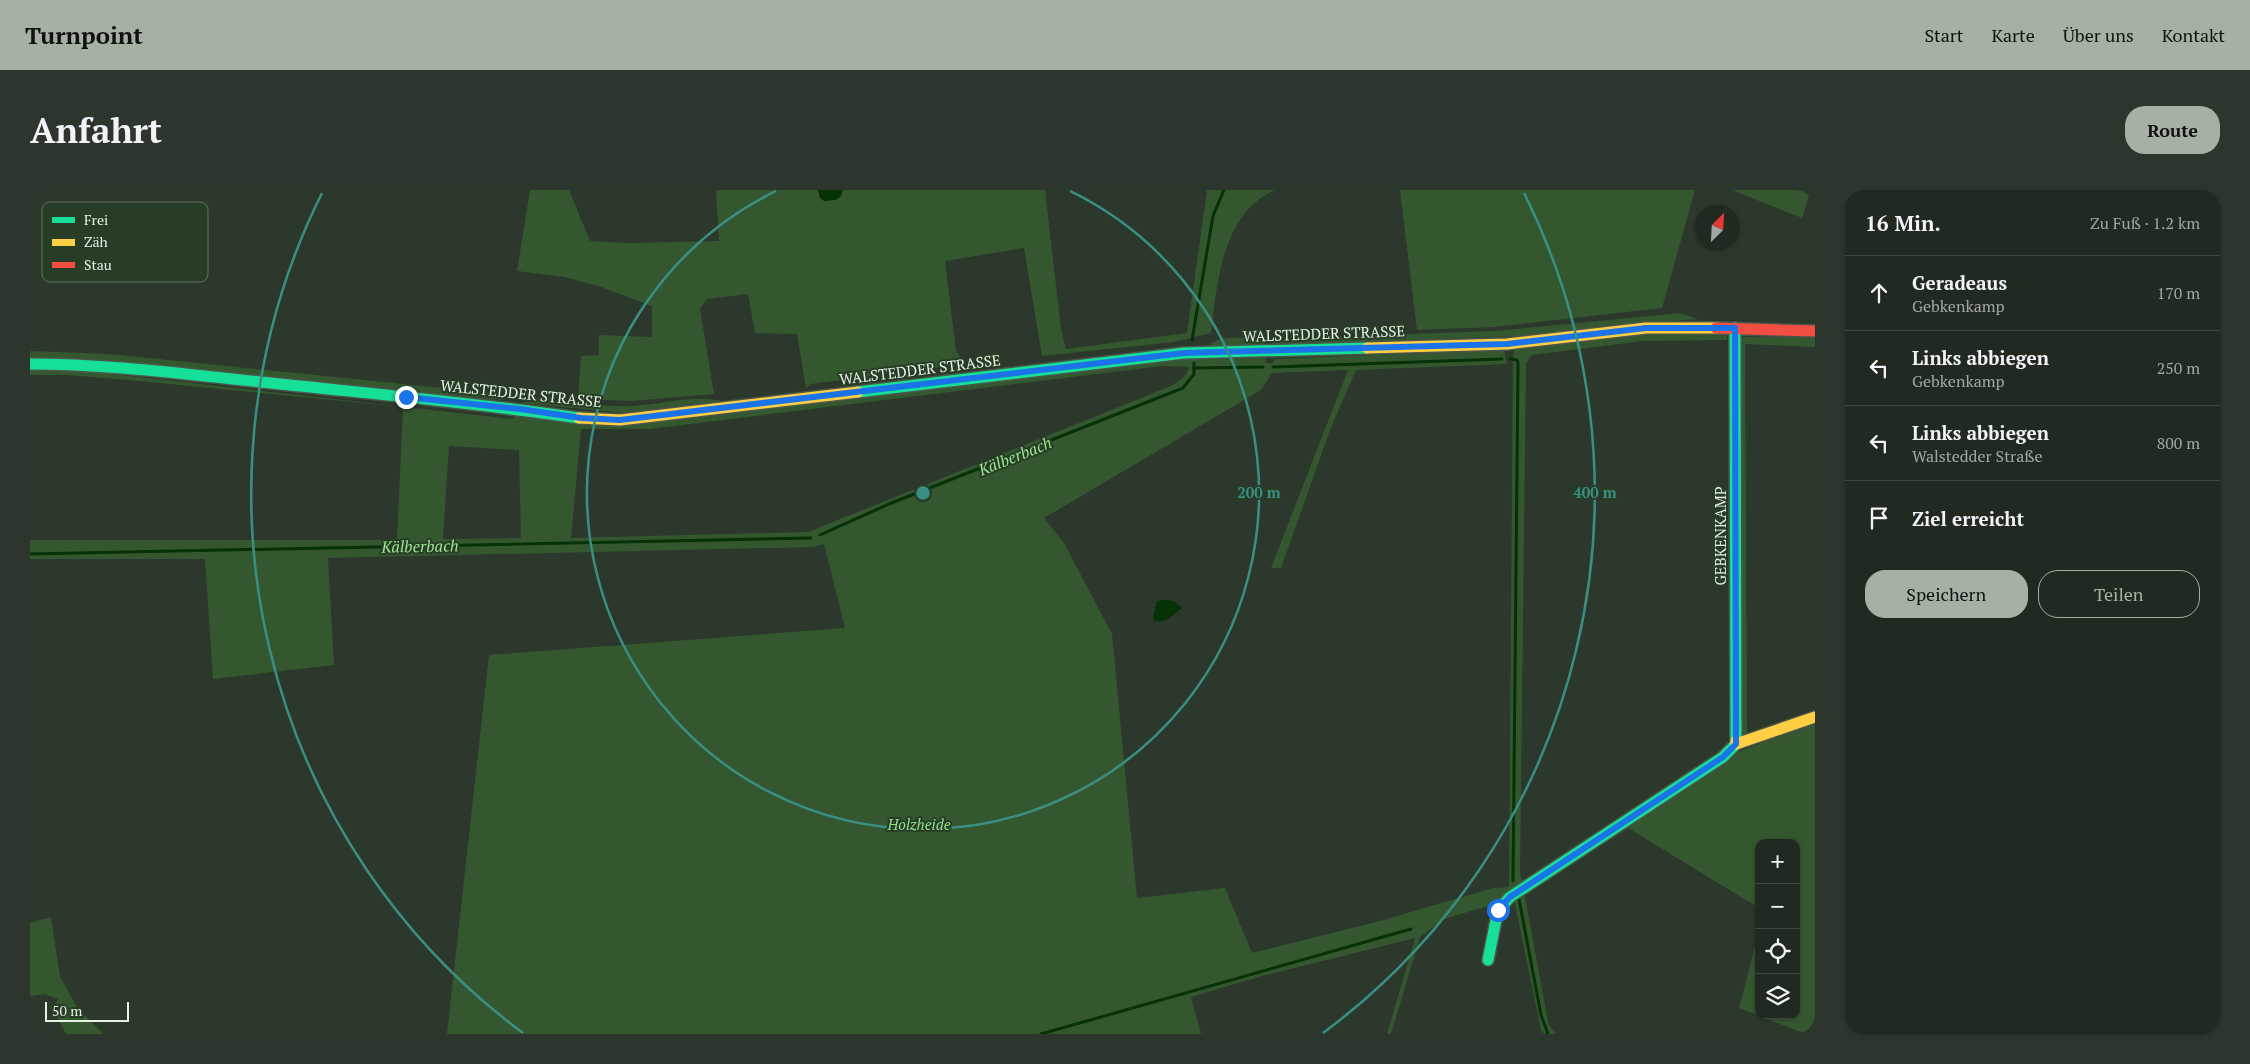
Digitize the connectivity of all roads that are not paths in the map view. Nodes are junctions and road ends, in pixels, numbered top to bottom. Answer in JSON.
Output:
{"nodes":[{"id":1,"x":1735,"y":328,"type":"junction"},
{"id":2,"x":1815,"y":331,"type":"edge"},
{"id":3,"x":30,"y":364,"type":"edge"},
{"id":4,"x":1815,"y":717,"type":"edge"},
{"id":5,"x":1736,"y":744,"type":"junction"},
{"id":6,"x":1488,"y":960,"type":"dead end"}],
"edges":[{"from":1,"to":2,"type":"main road","name":"WALSTEDDER STRASSE"},
{"from":1,"to":3,"type":"main road","name":"WALSTEDDER STRASSE"},
{"from":1,"to":5,"type":"main road","name":"GEBKENKAMP"},
{"from":4,"to":5,"type":"main road"},
{"from":5,"to":6,"type":"main road"}]}
